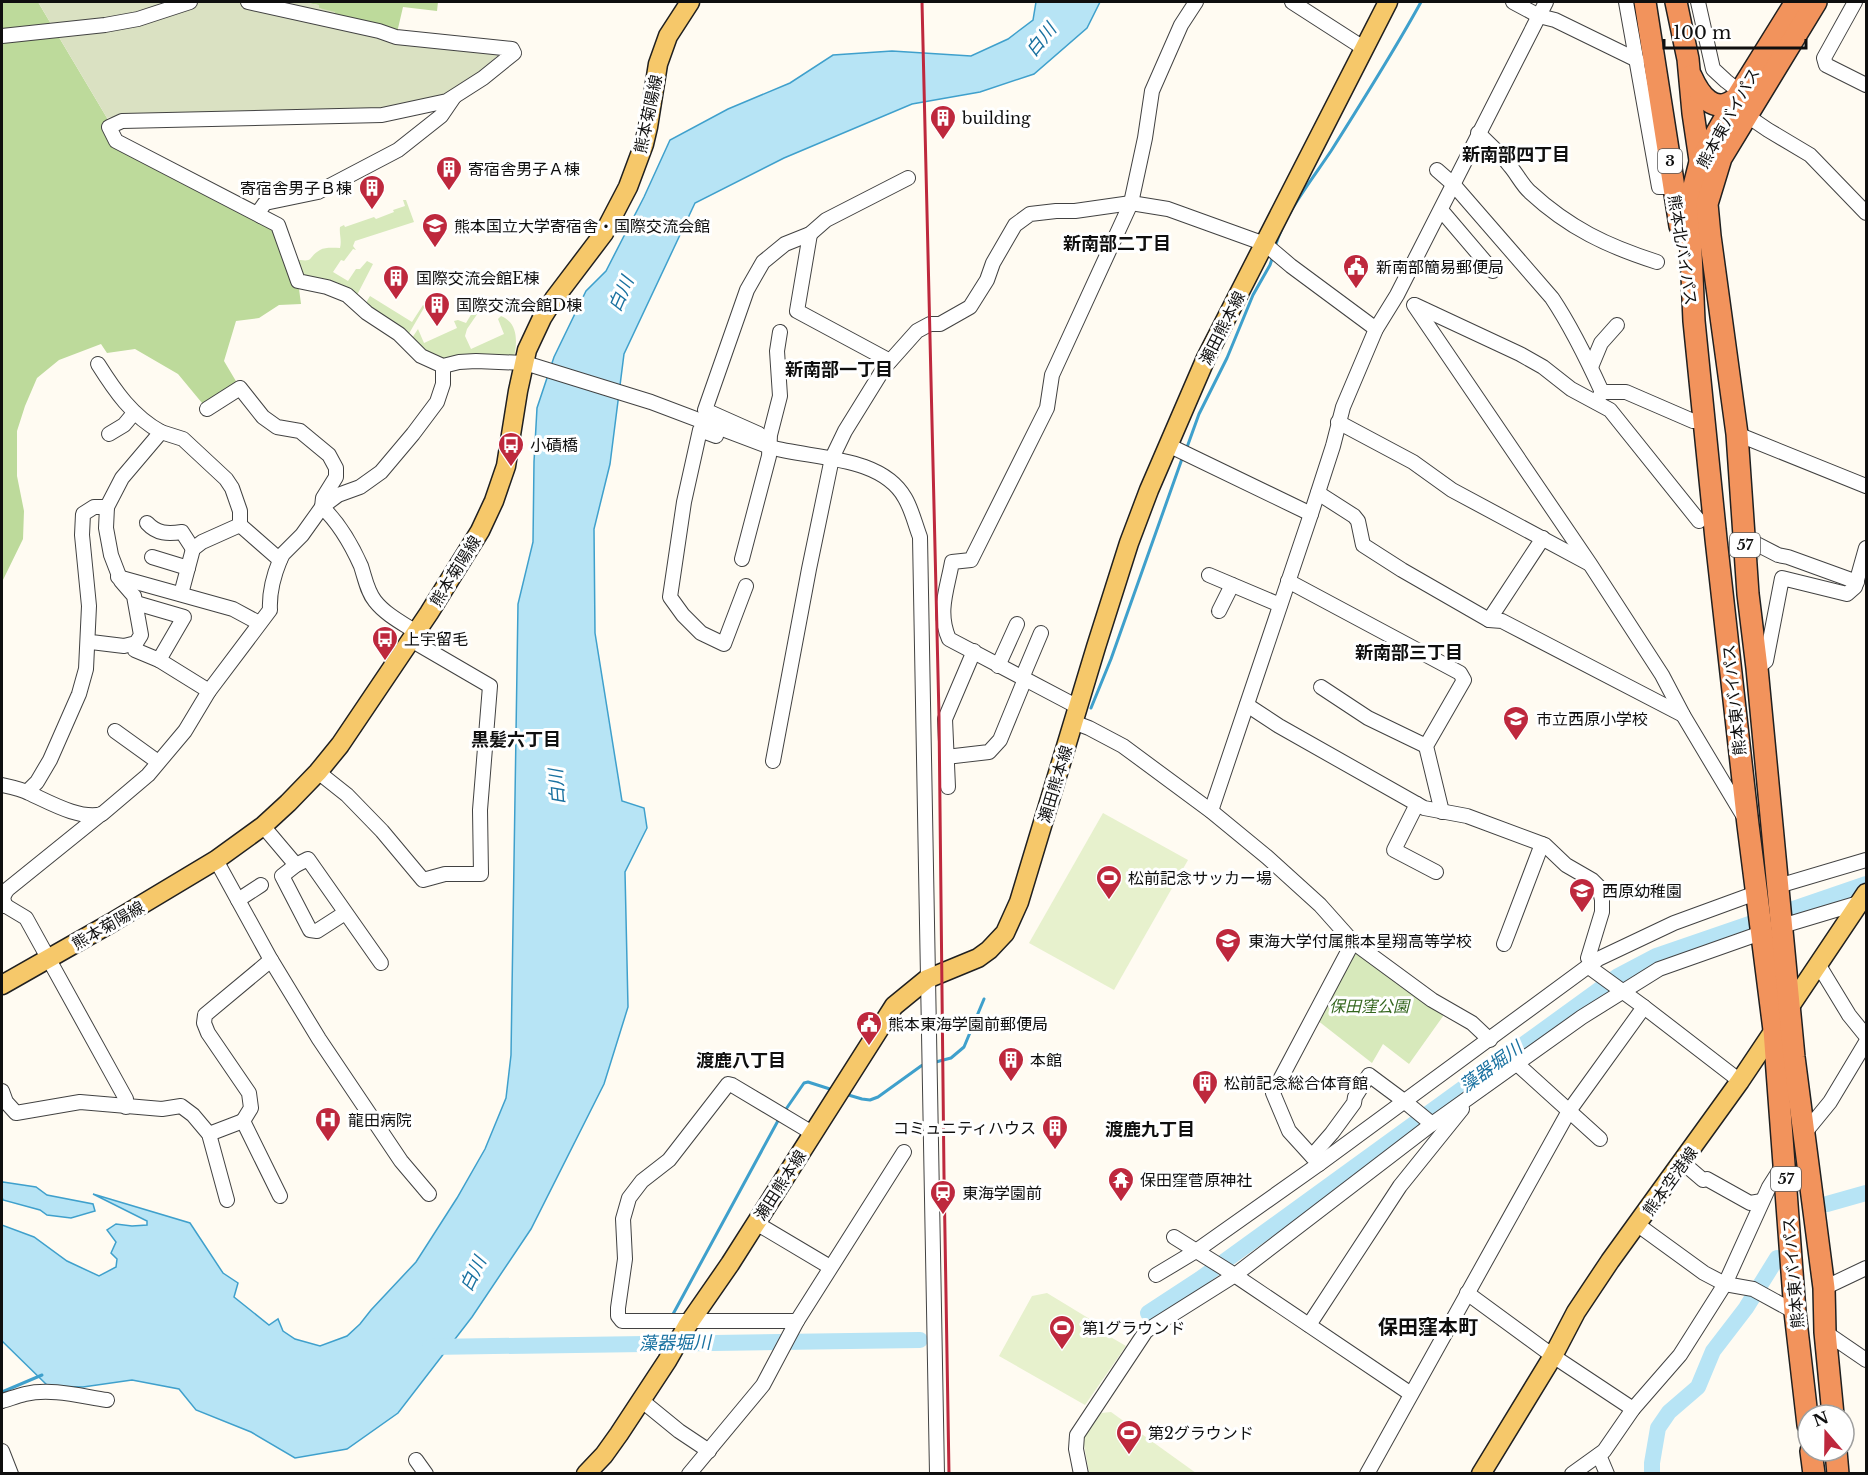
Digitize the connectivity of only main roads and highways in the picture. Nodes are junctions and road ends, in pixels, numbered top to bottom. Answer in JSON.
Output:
{"nodes":[{"id":1,"x":690,"y":2,"type":"edge"},
{"id":2,"x":1388,"y":2,"type":"edge"},
{"id":3,"x":1645,"y":2,"type":"edge"},
{"id":4,"x":1676,"y":2,"type":"edge"},
{"id":5,"x":1796,"y":2,"type":"edge"},
{"id":6,"x":1816,"y":2,"type":"edge"},
{"id":7,"x":1689,"y":70,"type":"junction"},
{"id":8,"x":1740,"y":102,"type":"junction"},
{"id":9,"x":1666,"y":134,"type":"junction"},
{"id":10,"x":1734,"y":135,"type":"junction"},
{"id":11,"x":1702,"y":156,"type":"junction"},
{"id":12,"x":1707,"y":204,"type":"junction"},
{"id":13,"x":1694,"y":321,"type":"junction"},
{"id":14,"x":1864,"y":898,"type":"edge"},
{"id":15,"x":2,"y":985,"type":"edge"},
{"id":16,"x":1789,"y":1006,"type":"junction"},
{"id":17,"x":1774,"y":1030,"type":"junction"},
{"id":18,"x":1805,"y":1403,"type":"edge"},
{"id":19,"x":1832,"y":1403,"type":"edge"},
{"id":20,"x":586,"y":1473,"type":"edge"},
{"id":21,"x":1481,"y":1473,"type":"edge"}],
"edges":[{"from":1,"to":15,"type":"main road","name":"熊本菊陽線"},
{"from":2,"to":20,"type":"main road","name":"瀬田熊本線"},
{"from":3,"to":9,"type":"highway","name":"熊本北バイパス","number":"3"},
{"from":4,"to":7,"type":"highway","name":"熊本北バイパス","number":"3"},
{"from":5,"to":8,"type":"highway","name":"熊本東バイパス","number":"57"},
{"from":6,"to":8,"type":"highway","name":"熊本東バイパス","number":"57"},
{"from":7,"to":8,"type":"highway"},
{"from":7,"to":11,"type":"highway","name":"熊本北バイパス","number":"3"},
{"from":8,"to":10,"type":"highway","name":"熊本東バイパス","number":"57"},
{"from":8,"to":11,"type":"highway","name":"熊本東バイパス","number":"57"},
{"from":9,"to":11,"type":"highway"},
{"from":9,"to":13,"type":"highway","name":"熊本北バイパス","number":"3"},
{"from":10,"to":11,"type":"highway"},
{"from":10,"to":12,"type":"highway","name":"熊本東バイパス","number":"57"},
{"from":11,"to":12,"type":"highway","name":"熊本北バイパス","number":"3"},
{"from":11,"to":13,"type":"highway","name":"熊本東バイパス","number":"57"},
{"from":12,"to":16,"type":"highway","name":"熊本東バイパス","number":"57"},
{"from":13,"to":17,"type":"highway","name":"熊本東バイパス","number":"57"},
{"from":14,"to":16,"type":"main road","name":"熊本空港線"},
{"from":16,"to":17,"type":"main road","name":"熊本空港線"},
{"from":16,"to":19,"type":"highway","name":"熊本東バイパス","number":"57"},
{"from":17,"to":18,"type":"highway","name":"熊本東バイパス","number":"57"},
{"from":17,"to":21,"type":"main road","name":"熊本空港線"}]}
